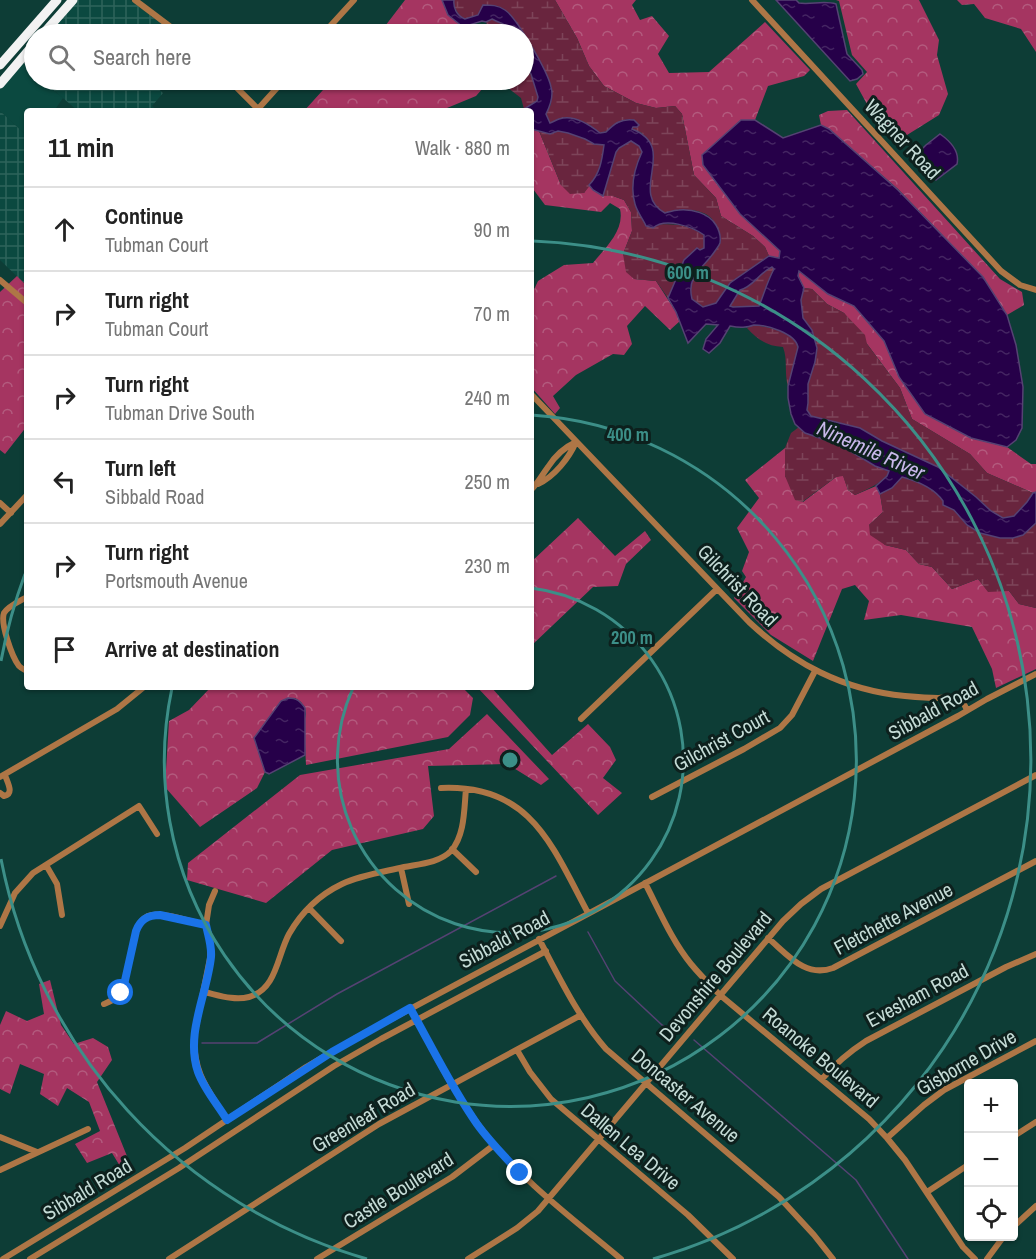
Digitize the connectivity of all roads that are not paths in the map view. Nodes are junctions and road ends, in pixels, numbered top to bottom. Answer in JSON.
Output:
{"nodes":[{"id":1,"x":57,"y":0,"type":"edge"},
{"id":2,"x":73,"y":0,"type":"edge"},
{"id":3,"x":135,"y":0,"type":"edge"},
{"id":4,"x":354,"y":0,"type":"edge"},
{"id":5,"x":752,"y":0,"type":"edge"},
{"id":6,"x":36,"y":24,"type":"edge"},
{"id":7,"x":52,"y":24,"type":"edge"},
{"id":8,"x":167,"y":24,"type":"edge"},
{"id":9,"x":332,"y":24,"type":"edge"},
{"id":10,"x":24,"y":38,"type":"edge"},
{"id":11,"x":24,"y":56,"type":"edge"},
{"id":12,"x":0,"y":65,"type":"edge"},
{"id":13,"x":0,"y":84,"type":"edge"},
{"id":14,"x":239,"y":90,"type":"edge"},
{"id":15,"x":276,"y":90,"type":"edge"},
{"id":16,"x":257,"y":108,"type":"edge"},
{"id":17,"x":261,"y":108,"type":"edge"},
{"id":18,"x":0,"y":280,"type":"edge"},
{"id":19,"x":1036,"y":290,"type":"edge"},
{"id":20,"x":24,"y":300,"type":"edge"},
{"id":21,"x":534,"y":397,"type":"edge"},
{"id":22,"x":576,"y":442,"type":"junction"},
{"id":23,"x":534,"y":487,"type":"edge"},
{"id":24,"x":24,"y":498,"type":"edge"},
{"id":25,"x":0,"y":503,"type":"edge"},
{"id":26,"x":11,"y":513,"type":"junction"},
{"id":27,"x":0,"y":525,"type":"edge"},
{"id":28,"x":717,"y":589,"type":"junction"},
{"id":29,"x":24,"y":599,"type":"edge"},
{"id":30,"x":24,"y":669,"type":"edge"},
{"id":31,"x":815,"y":671,"type":"junction"},
{"id":32,"x":1036,"y":674,"type":"edge"},
{"id":33,"x":141,"y":690,"type":"edge"},
{"id":34,"x":967,"y":710,"type":"junction"},
{"id":35,"x":581,"y":719,"type":"dead end"},
{"id":36,"x":1036,"y":775,"type":"edge"},
{"id":37,"x":2,"y":776,"type":"edge"},
{"id":38,"x":441,"y":788,"type":"dead end"},
{"id":39,"x":466,"y":789,"type":"junction"},
{"id":40,"x":0,"y":794,"type":"edge"},
{"id":41,"x":652,"y":797,"type":"dead end"},
{"id":42,"x":157,"y":834,"type":"dead end"},
{"id":43,"x":452,"y":849,"type":"junction"},
{"id":44,"x":1036,"y":861,"type":"edge"},
{"id":45,"x":46,"y":865,"type":"junction"},
{"id":46,"x":401,"y":868,"type":"junction"},
{"id":47,"x":476,"y":872,"type":"dead end"},
{"id":48,"x":645,"y":883,"type":"junction"},
{"id":49,"x":215,"y":891,"type":"dead end"},
{"id":50,"x":409,"y":904,"type":"dead end"},
{"id":51,"x":309,"y":908,"type":"junction"},
{"id":52,"x":588,"y":913,"type":"junction"},
{"id":53,"x":62,"y":915,"type":"dead end"},
{"id":54,"x":206,"y":925,"type":"junction"},
{"id":55,"x":0,"y":926,"type":"edge"},
{"id":56,"x":768,"y":938,"type":"junction"},
{"id":57,"x":539,"y":939,"type":"junction"},
{"id":58,"x":341,"y":941,"type":"dead end"},
{"id":59,"x":546,"y":951,"type":"junction"},
{"id":60,"x":1036,"y":954,"type":"edge"},
{"id":61,"x":204,"y":992,"type":"junction"},
{"id":62,"x":720,"y":994,"type":"junction"},
{"id":63,"x":104,"y":1004,"type":"dead end"},
{"id":64,"x":410,"y":1008,"type":"junction"},
{"id":65,"x":581,"y":1015,"type":"junction"},
{"id":66,"x":417,"y":1020,"type":"junction"},
{"id":67,"x":1036,"y":1041,"type":"edge"},
{"id":68,"x":517,"y":1050,"type":"junction"},
{"id":69,"x":822,"y":1079,"type":"junction"},
{"id":70,"x":646,"y":1083,"type":"junction"},
{"id":71,"x":452,"y":1085,"type":"junction"},
{"id":72,"x":227,"y":1120,"type":"junction"},
{"id":73,"x":1036,"y":1122,"type":"edge"},
{"id":74,"x":88,"y":1129,"type":"dead end"},
{"id":75,"x":1018,"y":1133,"type":"edge"},
{"id":76,"x":0,"y":1137,"type":"edge"},
{"id":77,"x":887,"y":1138,"type":"junction"},
{"id":78,"x":598,"y":1140,"type":"junction"},
{"id":79,"x":494,"y":1145,"type":"junction"},
{"id":80,"x":37,"y":1152,"type":"junction"},
{"id":81,"x":964,"y":1169,"type":"edge"},
{"id":82,"x":0,"y":1170,"type":"edge"},
{"id":83,"x":927,"y":1192,"type":"junction"},
{"id":84,"x":549,"y":1199,"type":"junction"},
{"id":85,"x":1036,"y":1206,"type":"edge"},
{"id":86,"x":1018,"y":1222,"type":"edge"},
{"id":87,"x":1000,"y":1241,"type":"edge"},
{"id":88,"x":3,"y":1259,"type":"edge"},
{"id":89,"x":30,"y":1259,"type":"edge"},
{"id":90,"x":169,"y":1259,"type":"edge"},
{"id":91,"x":317,"y":1259,"type":"edge"},
{"id":92,"x":468,"y":1259,"type":"edge"},
{"id":93,"x":621,"y":1259,"type":"edge"},
{"id":94,"x":734,"y":1259,"type":"edge"},
{"id":95,"x":833,"y":1259,"type":"edge"},
{"id":96,"x":975,"y":1259,"type":"edge"},
{"id":97,"x":987,"y":1259,"type":"edge"}],
"edges":[{"from":1,"to":6,"type":"highway"},
{"from":2,"to":7,"type":"highway"},
{"from":3,"to":8,"type":"street"},
{"from":4,"to":9,"type":"street"},
{"from":5,"to":19,"type":"street","name":"Wagner Road"},
{"from":10,"to":12,"type":"highway"},
{"from":11,"to":13,"type":"highway"},
{"from":14,"to":16,"type":"street"},
{"from":15,"to":17,"type":"street"},
{"from":18,"to":20,"type":"street"},
{"from":21,"to":22,"type":"street","name":"Gilchrist Road"},
{"from":22,"to":23,"type":"street"},
{"from":22,"to":28,"type":"street","name":"Gilchrist Road"},
{"from":24,"to":26,"type":"street"},
{"from":25,"to":26,"type":"street"},
{"from":26,"to":27,"type":"street"},
{"from":28,"to":31,"type":"street","name":"Gilchrist Road"},
{"from":28,"to":35,"type":"street"},
{"from":29,"to":30,"type":"street"},
{"from":31,"to":34,"type":"street","name":"Gilchrist Road"},
{"from":31,"to":41,"type":"street","name":"Gilchrist Court"},
{"from":32,"to":34,"type":"street","name":"Sibbald Road"},
{"from":33,"to":37,"type":"street"},
{"from":34,"to":48,"type":"street","name":"Sibbald Road"},
{"from":36,"to":56,"type":"street","name":"Devonshire Boulevard"},
{"from":37,"to":40,"type":"street"},
{"from":38,"to":39,"type":"street"},
{"from":39,"to":43,"type":"street"},
{"from":39,"to":52,"type":"street"},
{"from":42,"to":45,"type":"street"},
{"from":43,"to":46,"type":"street"},
{"from":43,"to":47,"type":"street"},
{"from":44,"to":56,"type":"street","name":"Fletchette Avenue"},
{"from":45,"to":53,"type":"street"},
{"from":45,"to":55,"type":"street"},
{"from":46,"to":50,"type":"street"},
{"from":46,"to":51,"type":"street"},
{"from":48,"to":52,"type":"street","name":"Sibbald Road"},
{"from":48,"to":62,"type":"street","name":"Roanoke Boulevard"},
{"from":49,"to":54,"type":"street"},
{"from":51,"to":58,"type":"street"},
{"from":51,"to":61,"type":"street"},
{"from":52,"to":57,"type":"street","name":"Sibbald Road"},
{"from":54,"to":61,"type":"street"},
{"from":54,"to":63,"type":"street"},
{"from":56,"to":62,"type":"street","name":"Devonshire Boulevard"},
{"from":57,"to":59,"type":"street","name":"Doncaster Avenue"},
{"from":57,"to":64,"type":"street","name":"Sibbald Road"},
{"from":59,"to":65,"type":"street","name":"Doncaster Avenue"},
{"from":59,"to":66,"type":"street"},
{"from":60,"to":69,"type":"street","name":"Evesham Road"},
{"from":61,"to":72,"type":"street"},
{"from":62,"to":69,"type":"street","name":"Roanoke Boulevard"},
{"from":62,"to":70,"type":"street","name":"Devonshire Boulevard"},
{"from":64,"to":66,"type":"street"},
{"from":64,"to":72,"type":"street","name":"Sibbald Road"},
{"from":65,"to":68,"type":"street","name":"Greenleaf Road"},
{"from":65,"to":70,"type":"street","name":"Doncaster Avenue"},
{"from":66,"to":71,"type":"street"},
{"from":66,"to":89,"type":"street"},
{"from":67,"to":77,"type":"street","name":"Gisborne Drive"},
{"from":68,"to":71,"type":"street","name":"Greenleaf Road"},
{"from":68,"to":78,"type":"street","name":"Dallen Lea Drive"},
{"from":69,"to":77,"type":"street","name":"Roanoke Boulevard"},
{"from":70,"to":78,"type":"street","name":"Devonshire Boulevard"},
{"from":70,"to":95,"type":"street","name":"Doncaster Avenue"},
{"from":71,"to":79,"type":"street"},
{"from":71,"to":90,"type":"street","name":"Greenleaf Road"},
{"from":72,"to":88,"type":"street","name":"Sibbald Road"},
{"from":73,"to":75,"type":"street"},
{"from":74,"to":80,"type":"street"},
{"from":76,"to":80,"type":"street"},
{"from":77,"to":83,"type":"street","name":"Roanoke Boulevard"},
{"from":78,"to":84,"type":"street","name":"Devonshire Boulevard"},
{"from":78,"to":94,"type":"street","name":"Dallen Lea Drive"},
{"from":79,"to":84,"type":"street"},
{"from":79,"to":91,"type":"street","name":"Castle Boulevard"},
{"from":80,"to":82,"type":"street"},
{"from":81,"to":83,"type":"street"},
{"from":83,"to":96,"type":"street","name":"Roanoke Boulevard"},
{"from":84,"to":92,"type":"street","name":"Devonshire Boulevard"},
{"from":84,"to":93,"type":"street"},
{"from":85,"to":86,"type":"street"},
{"from":87,"to":97,"type":"street"}]}
